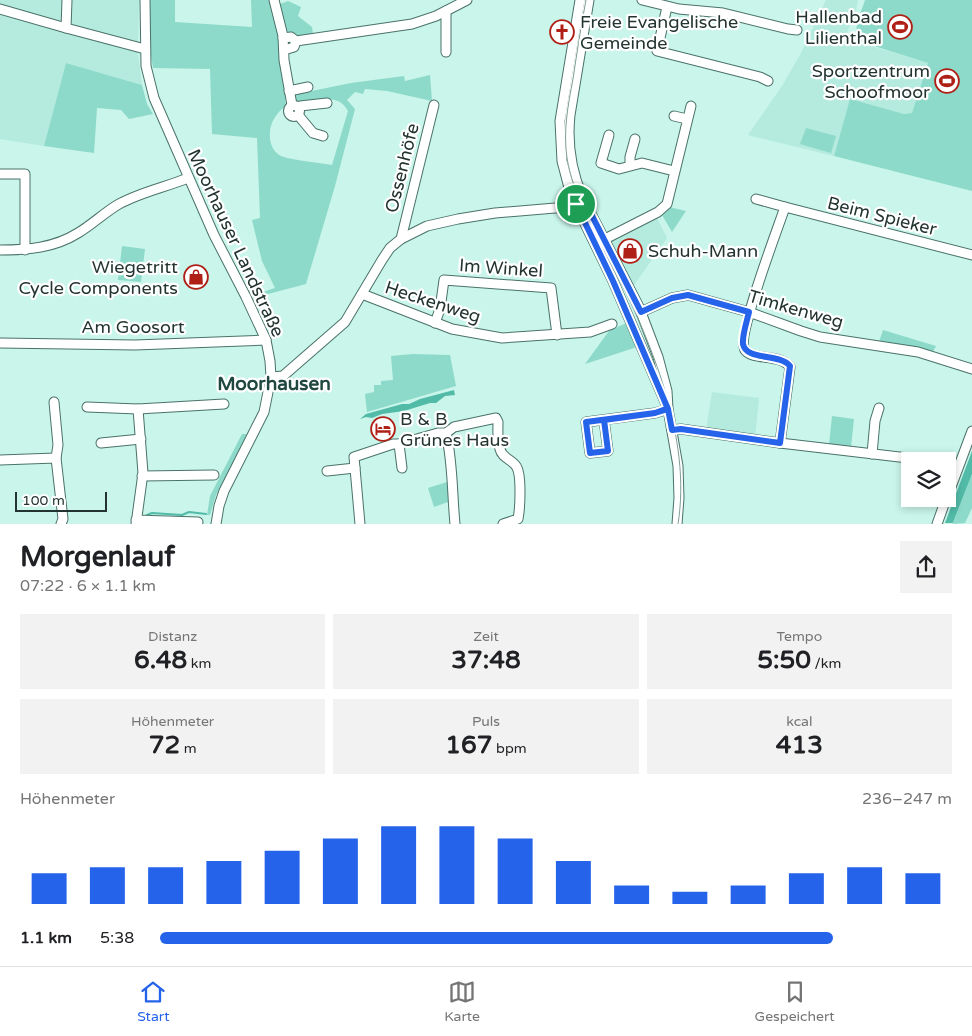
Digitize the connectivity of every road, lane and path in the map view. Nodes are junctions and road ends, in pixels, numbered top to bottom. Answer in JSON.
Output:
{"nodes":[{"id":1,"x":67,"y":0,"type":"edge"},
{"id":2,"x":145,"y":0,"type":"edge"},
{"id":3,"x":274,"y":0,"type":"edge"},
{"id":4,"x":466,"y":0,"type":"edge"},
{"id":5,"x":580,"y":0,"type":"edge"},
{"id":6,"x":590,"y":0,"type":"edge"},
{"id":7,"x":642,"y":0,"type":"edge"},
{"id":8,"x":667,"y":7,"type":"junction"},
{"id":9,"x":0,"y":8,"type":"edge"},
{"id":10,"x":446,"y":11,"type":"junction"},
{"id":11,"x":66,"y":28,"type":"junction"},
{"id":12,"x":797,"y":30,"type":"dead end"},
{"id":13,"x":283,"y":38,"type":"junction"},
{"id":14,"x":296,"y":41,"type":"junction"},
{"id":15,"x":145,"y":49,"type":"junction"},
{"id":16,"x":284,"y":50,"type":"junction"},
{"id":17,"x":446,"y":52,"type":"dead end"},
{"id":18,"x":768,"y":81,"type":"dead end"},
{"id":19,"x":308,"y":87,"type":"dead end"},
{"id":20,"x":289,"y":91,"type":"junction"},
{"id":21,"x":327,"y":103,"type":"dead end"},
{"id":22,"x":434,"y":105,"type":"dead end"},
{"id":23,"x":690,"y":106,"type":"dead end"},
{"id":24,"x":296,"y":109,"type":"junction"},
{"id":25,"x":674,"y":116,"type":"dead end"},
{"id":26,"x":687,"y":119,"type":"junction"},
{"id":27,"x":609,"y":135,"type":"dead end"},
{"id":28,"x":323,"y":136,"type":"dead end"},
{"id":29,"x":635,"y":139,"type":"dead end"},
{"id":30,"x":630,"y":165,"type":"junction"},
{"id":31,"x":674,"y":171,"type":"junction"},
{"id":32,"x":0,"y":174,"type":"edge"},
{"id":33,"x":188,"y":178,"type":"junction"},
{"id":34,"x":756,"y":199,"type":"dead end"},
{"id":35,"x":580,"y":202,"type":"junction"},
{"id":36,"x":784,"y":207,"type":"junction"},
{"id":37,"x":401,"y":239,"type":"junction"},
{"id":38,"x":603,"y":240,"type":"junction"},
{"id":39,"x":0,"y":250,"type":"edge"},
{"id":40,"x":25,"y":250,"type":"junction"},
{"id":41,"x":972,"y":255,"type":"edge"},
{"id":42,"x":362,"y":294,"type":"junction"},
{"id":43,"x":641,"y":312,"type":"junction"},
{"id":44,"x":749,"y":312,"type":"junction"},
{"id":45,"x":435,"y":323,"type":"junction"},
{"id":46,"x":612,"y":324,"type":"dead end"},
{"id":47,"x":556,"y":335,"type":"junction"},
{"id":48,"x":266,"y":340,"type":"junction"},
{"id":49,"x":0,"y":343,"type":"edge"},
{"id":50,"x":972,"y":369,"type":"edge"},
{"id":51,"x":271,"y":377,"type":"junction"},
{"id":52,"x":54,"y":402,"type":"dead end"},
{"id":53,"x":224,"y":404,"type":"dead end"},
{"id":54,"x":87,"y":407,"type":"dead end"},
{"id":55,"x":879,"y":408,"type":"dead end"},
{"id":56,"x":138,"y":409,"type":"junction"},
{"id":57,"x":668,"y":409,"type":"junction"},
{"id":58,"x":604,"y":420,"type":"dead end"},
{"id":59,"x":672,"y":430,"type":"junction"},
{"id":60,"x":972,"y":431,"type":"edge"},
{"id":61,"x":446,"y":433,"type":"junction"},
{"id":62,"x":141,"y":440,"type":"junction"},
{"id":63,"x":101,"y":443,"type":"dead end"},
{"id":64,"x":780,"y":443,"type":"junction"},
{"id":65,"x":399,"y":444,"type":"junction"},
{"id":66,"x":872,"y":454,"type":"junction"},
{"id":67,"x":901,"y":457,"type":"edge"},
{"id":68,"x":56,"y":458,"type":"junction"},
{"id":69,"x":0,"y":460,"type":"edge"},
{"id":70,"x":355,"y":468,"type":"junction"},
{"id":71,"x":402,"y":468,"type":"dead end"},
{"id":72,"x":327,"y":470,"type":"dead end"},
{"id":73,"x":956,"y":473,"type":"edge"},
{"id":74,"x":142,"y":476,"type":"junction"},
{"id":75,"x":214,"y":476,"type":"dead end"},
{"id":76,"x":943,"y":507,"type":"edge"},
{"id":77,"x":136,"y":522,"type":"edge"},
{"id":78,"x":198,"y":522,"type":"dead end"},
{"id":79,"x":61,"y":524,"type":"edge"},
{"id":80,"x":216,"y":524,"type":"edge"},
{"id":81,"x":360,"y":524,"type":"edge"},
{"id":82,"x":455,"y":524,"type":"edge"},
{"id":83,"x":503,"y":524,"type":"edge"},
{"id":84,"x":677,"y":524,"type":"edge"},
{"id":85,"x":937,"y":524,"type":"edge"}],
"edges":[{"from":1,"to":11,"type":"street"},
{"from":2,"to":15,"type":"street","name":"Moorhauser Landstraße"},
{"from":3,"to":13,"type":"street"},
{"from":4,"to":10,"type":"street"},
{"from":5,"to":35,"type":"street"},
{"from":6,"to":35,"type":"street"},
{"from":7,"to":8,"type":"street"},
{"from":8,"to":12,"type":"street"},
{"from":8,"to":18,"type":"street"},
{"from":9,"to":11,"type":"street"},
{"from":10,"to":14,"type":"street"},
{"from":10,"to":17,"type":"street"},
{"from":11,"to":15,"type":"street"},
{"from":13,"to":14,"type":"street"},
{"from":13,"to":16,"type":"street"},
{"from":14,"to":16,"type":"street"},
{"from":15,"to":33,"type":"street","name":"Moorhauser Landstraße"},
{"from":16,"to":20,"type":"street"},
{"from":19,"to":20,"type":"street"},
{"from":20,"to":24,"type":"street"},
{"from":21,"to":24,"type":"street"},
{"from":22,"to":37,"type":"street","name":"Ossenhöfe"},
{"from":23,"to":26,"type":"street"},
{"from":24,"to":28,"type":"street"},
{"from":25,"to":26,"type":"street"},
{"from":26,"to":31,"type":"street"},
{"from":27,"to":30,"type":"street"},
{"from":29,"to":30,"type":"street"},
{"from":30,"to":31,"type":"street"},
{"from":31,"to":38,"type":"street"},
{"from":32,"to":40,"type":"street"},
{"from":33,"to":40,"type":"street"},
{"from":33,"to":48,"type":"street","name":"Moorhauser Landstraße"},
{"from":34,"to":36,"type":"street","name":"Beim Spieker"},
{"from":35,"to":37,"type":"street"},
{"from":35,"to":38,"type":"street"},
{"from":35,"to":57,"type":"street"},
{"from":36,"to":41,"type":"street","name":"Beim Spieker"},
{"from":36,"to":44,"type":"street"},
{"from":37,"to":42,"type":"street"},
{"from":38,"to":43,"type":"street"},
{"from":39,"to":40,"type":"street"},
{"from":42,"to":45,"type":"street","name":"Heckenweg"},
{"from":42,"to":51,"type":"street"},
{"from":43,"to":44,"type":"street","name":"Timkenweg"},
{"from":43,"to":57,"type":"street"},
{"from":44,"to":50,"type":"street","name":"Timkenweg"},
{"from":44,"to":64,"type":"street"},
{"from":45,"to":47,"type":"street","name":"Heckenweg"},
{"from":45,"to":47,"type":"street","name":"Im Winkel"},
{"from":46,"to":47,"type":"street","name":"Heckenweg"},
{"from":48,"to":49,"type":"street","name":"Am Goosort"},
{"from":48,"to":51,"type":"street","name":"Moorhauser Landstraße"},
{"from":51,"to":80,"type":"street","name":"Moorhauser Landstraße"},
{"from":52,"to":68,"type":"street"},
{"from":53,"to":56,"type":"street"},
{"from":54,"to":56,"type":"street"},
{"from":55,"to":66,"type":"street"},
{"from":56,"to":62,"type":"street"},
{"from":57,"to":58,"type":"street"},
{"from":57,"to":59,"type":"street"},
{"from":59,"to":64,"type":"street"},
{"from":59,"to":84,"type":"street"},
{"from":60,"to":73,"type":"street"},
{"from":61,"to":65,"type":"street"},
{"from":61,"to":82,"type":"street"},
{"from":61,"to":83,"type":"street"},
{"from":62,"to":63,"type":"street"},
{"from":62,"to":74,"type":"street"},
{"from":64,"to":66,"type":"street"},
{"from":65,"to":70,"type":"street"},
{"from":65,"to":71,"type":"street"},
{"from":66,"to":67,"type":"street"},
{"from":68,"to":69,"type":"street"},
{"from":68,"to":79,"type":"street"},
{"from":70,"to":72,"type":"street"},
{"from":70,"to":81,"type":"street"},
{"from":74,"to":75,"type":"street"},
{"from":74,"to":77,"type":"street"},
{"from":76,"to":85,"type":"street"},
{"from":77,"to":78,"type":"street"}]}
